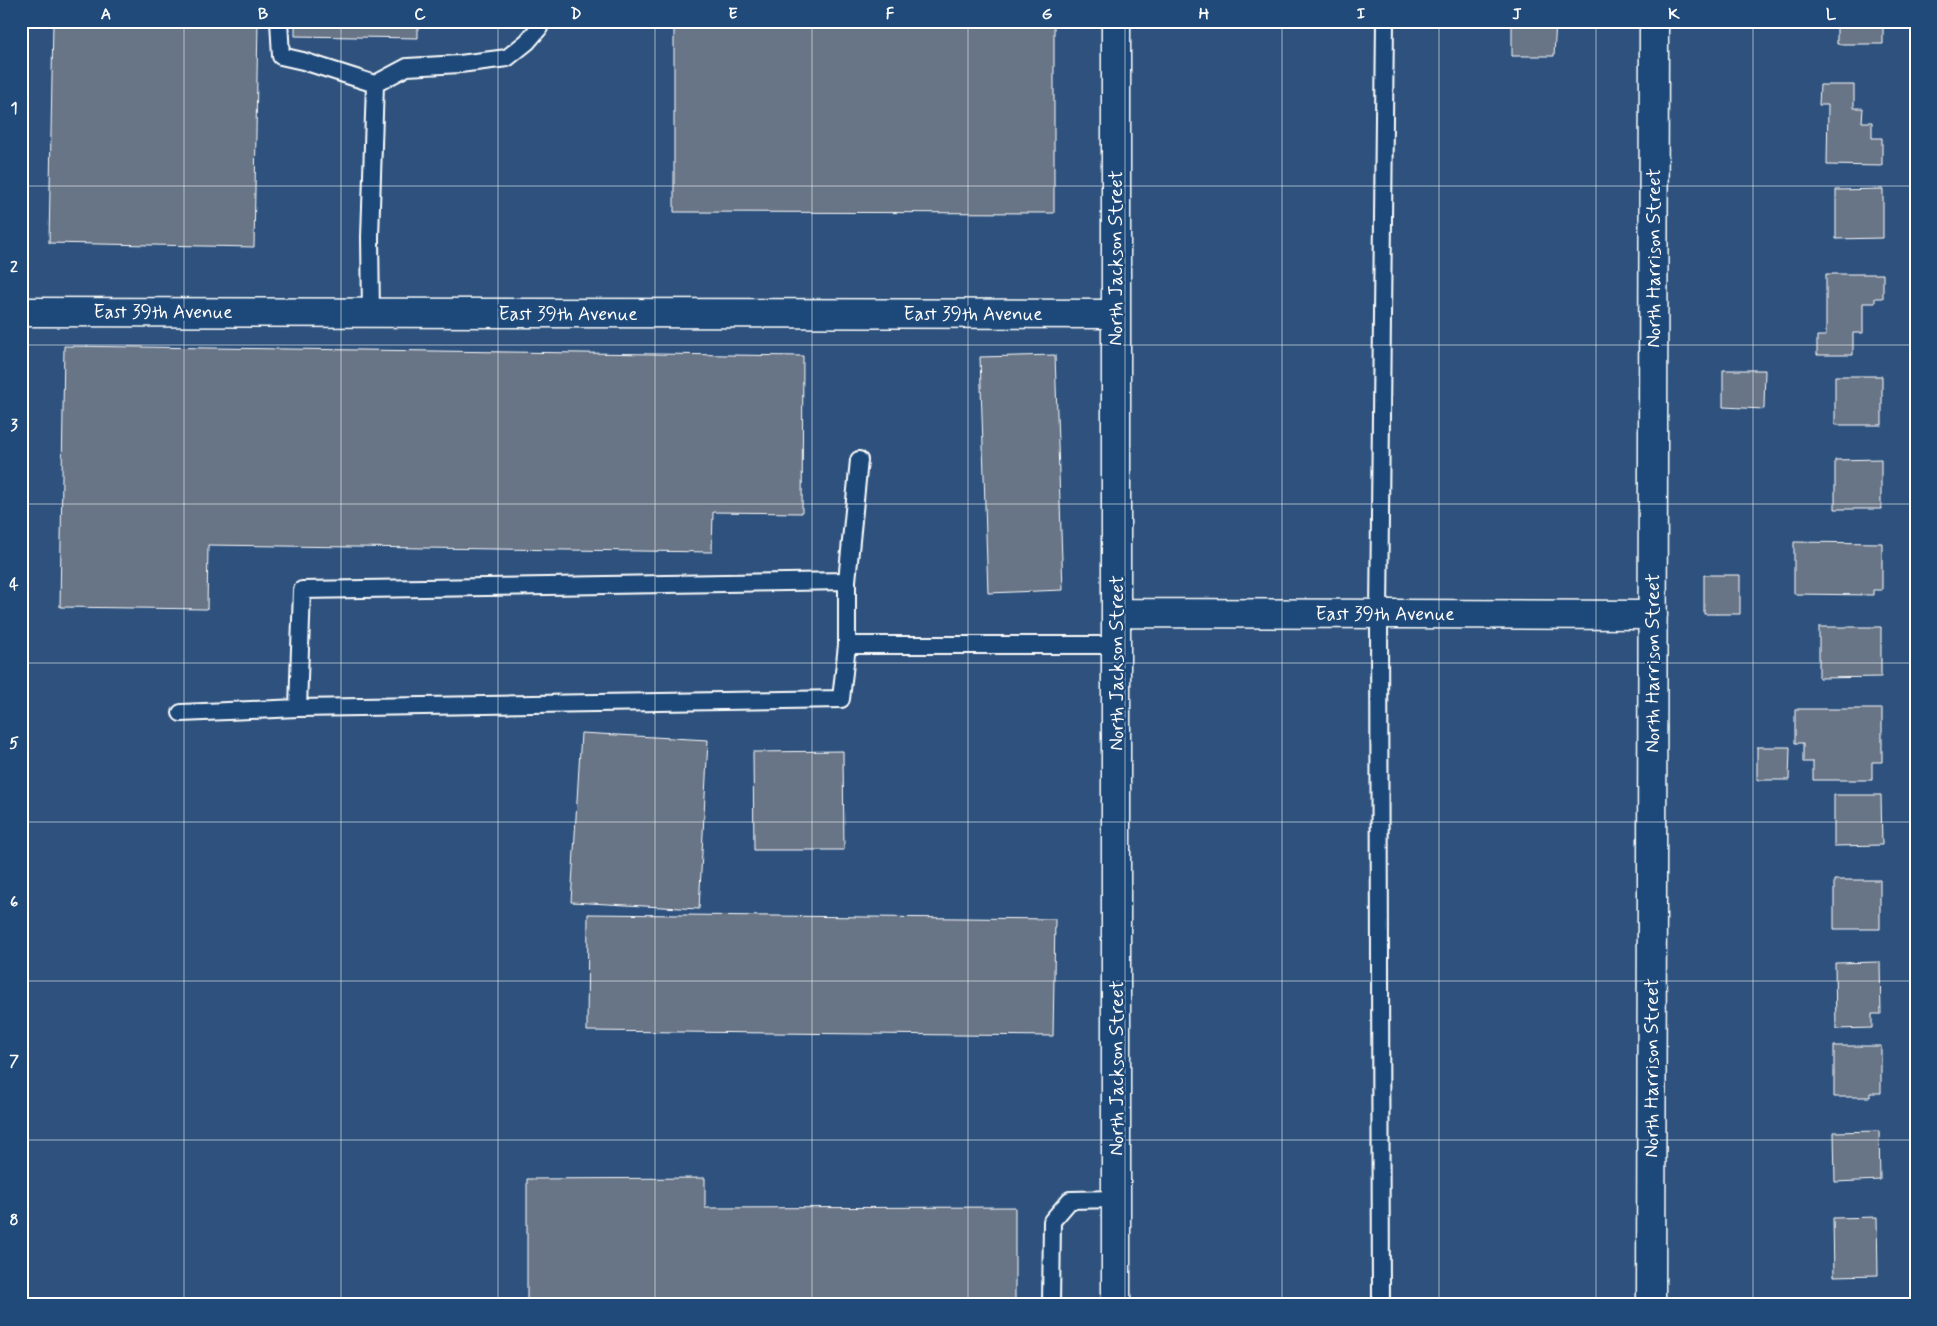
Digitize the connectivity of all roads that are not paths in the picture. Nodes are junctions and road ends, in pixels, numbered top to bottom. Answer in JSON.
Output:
{"nodes":[{"id":1,"x":279,"y":21,"type":"edge"},
{"id":2,"x":539,"y":21,"type":"edge"},
{"id":3,"x":1116,"y":21,"type":"edge"},
{"id":4,"x":1385,"y":21,"type":"edge"},
{"id":5,"x":1654,"y":21,"type":"edge"},
{"id":6,"x":375,"y":84,"type":"junction"},
{"id":7,"x":21,"y":312,"type":"edge"},
{"id":8,"x":371,"y":313,"type":"junction"},
{"id":9,"x":1116,"y":314,"type":"junction"},
{"id":10,"x":859,"y":460,"type":"dead end"},
{"id":11,"x":847,"y":581,"type":"junction"},
{"id":12,"x":1117,"y":613,"type":"junction"},
{"id":13,"x":1379,"y":614,"type":"junction"},
{"id":14,"x":1653,"y":615,"type":"junction"},
{"id":15,"x":847,"y":645,"type":"junction"},
{"id":16,"x":1117,"y":645,"type":"junction"},
{"id":17,"x":298,"y":708,"type":"junction"},
{"id":18,"x":181,"y":713,"type":"dead end"},
{"id":19,"x":1117,"y":1199,"type":"junction"},
{"id":20,"x":1051,"y":1305,"type":"edge"},
{"id":21,"x":1116,"y":1305,"type":"edge"},
{"id":22,"x":1381,"y":1305,"type":"edge"},
{"id":23,"x":1651,"y":1305,"type":"edge"}],
"edges":[{"from":1,"to":6,"type":"lane"},
{"from":2,"to":6,"type":"lane"},
{"from":3,"to":9,"type":"street","name":"North Jackson Street"},
{"from":4,"to":13,"type":"lane"},
{"from":5,"to":14,"type":"street","name":"North Harrison Street"},
{"from":6,"to":8,"type":"lane"},
{"from":7,"to":8,"type":"street","name":"East 39th Avenue"},
{"from":8,"to":9,"type":"street","name":"East 39th Avenue"},
{"from":9,"to":12,"type":"street","name":"North Jackson Street"},
{"from":10,"to":11,"type":"lane"},
{"from":11,"to":15,"type":"lane"},
{"from":11,"to":17,"type":"lane"},
{"from":12,"to":13,"type":"street","name":"East 39th Avenue"},
{"from":12,"to":16,"type":"street","name":"North Jackson Street"},
{"from":13,"to":14,"type":"street","name":"East 39th Avenue"},
{"from":13,"to":22,"type":"lane"},
{"from":14,"to":23,"type":"street","name":"North Harrison Street"},
{"from":15,"to":16,"type":"lane"},
{"from":15,"to":17,"type":"lane"},
{"from":16,"to":19,"type":"street","name":"North Jackson Street"},
{"from":17,"to":18,"type":"lane"},
{"from":19,"to":20,"type":"lane"},
{"from":19,"to":21,"type":"street","name":"North Jackson Street"}]}
